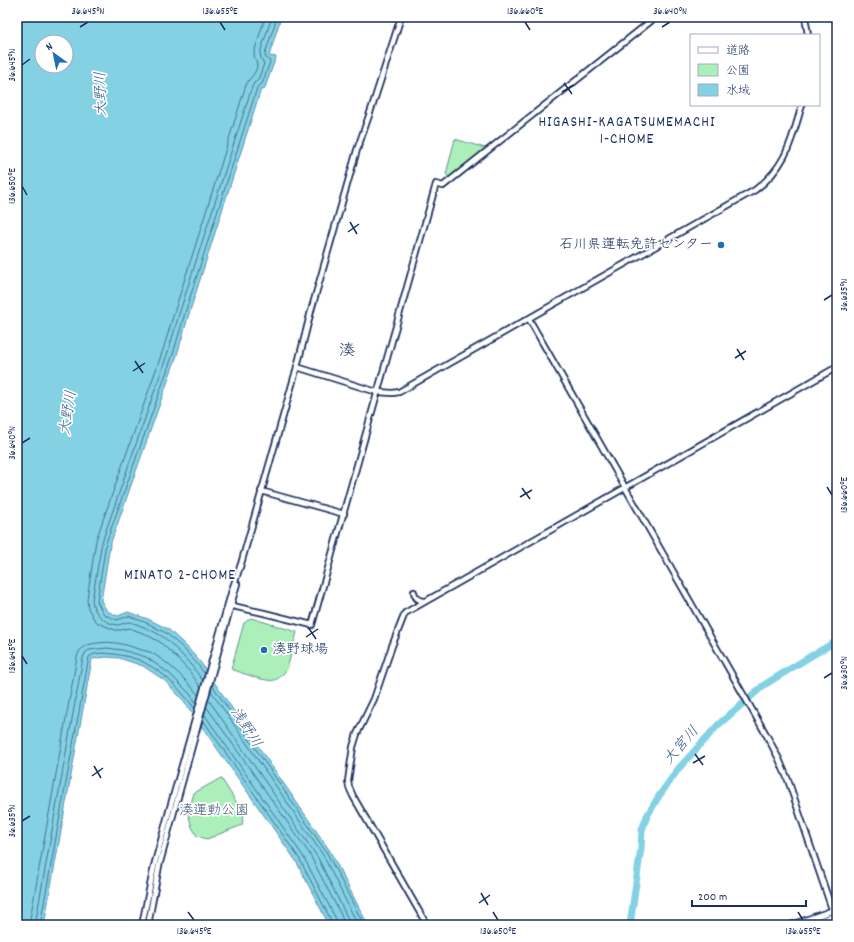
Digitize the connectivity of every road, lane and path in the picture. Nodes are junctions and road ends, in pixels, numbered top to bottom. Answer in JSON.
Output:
{"nodes":[{"id":1,"x":401,"y":17,"type":"edge"},
{"id":2,"x":656,"y":17,"type":"edge"},
{"id":3,"x":805,"y":17,"type":"edge"},
{"id":4,"x":808,"y":34,"type":"edge"},
{"id":5,"x":802,"y":106,"type":"edge"},
{"id":6,"x":529,"y":319,"type":"junction"},
{"id":7,"x":296,"y":367,"type":"junction"},
{"id":8,"x":837,"y":367,"type":"edge"},
{"id":9,"x":377,"y":392,"type":"junction"},
{"id":10,"x":625,"y":488,"type":"junction"},
{"id":11,"x":261,"y":491,"type":"junction"},
{"id":12,"x":344,"y":514,"type":"junction"},
{"id":13,"x":414,"y":592,"type":"dead end"},
{"id":14,"x":425,"y":601,"type":"junction"},
{"id":15,"x":230,"y":605,"type":"junction"},
{"id":16,"x":195,"y":724,"type":"junction"},
{"id":17,"x":835,"y":913,"type":"edge"},
{"id":18,"x":837,"y":924,"type":"edge"},
{"id":19,"x":142,"y":925,"type":"edge"},
{"id":20,"x":148,"y":925,"type":"edge"},
{"id":21,"x":427,"y":925,"type":"edge"},
{"id":22,"x":791,"y":925,"type":"edge"},
{"id":23,"x":808,"y":925,"type":"edge"}],
"edges":[{"from":1,"to":7,"type":"street"},
{"from":2,"to":9,"type":"street"},
{"from":3,"to":4,"type":"street"},
{"from":5,"to":6,"type":"street"},
{"from":6,"to":9,"type":"street"},
{"from":6,"to":10,"type":"street"},
{"from":7,"to":9,"type":"street"},
{"from":7,"to":11,"type":"street"},
{"from":8,"to":10,"type":"street"},
{"from":9,"to":12,"type":"street"},
{"from":10,"to":14,"type":"street"},
{"from":10,"to":17,"type":"street"},
{"from":11,"to":12,"type":"street"},
{"from":11,"to":15,"type":"street"},
{"from":12,"to":15,"type":"street"},
{"from":13,"to":14,"type":"street"},
{"from":14,"to":21,"type":"street"},
{"from":15,"to":16,"type":"street"},
{"from":15,"to":16,"type":"street"},
{"from":16,"to":19,"type":"street"},
{"from":16,"to":20,"type":"street"},
{"from":17,"to":18,"type":"street"},
{"from":17,"to":22,"type":"main road"},
{"from":17,"to":23,"type":"main road"}]}
